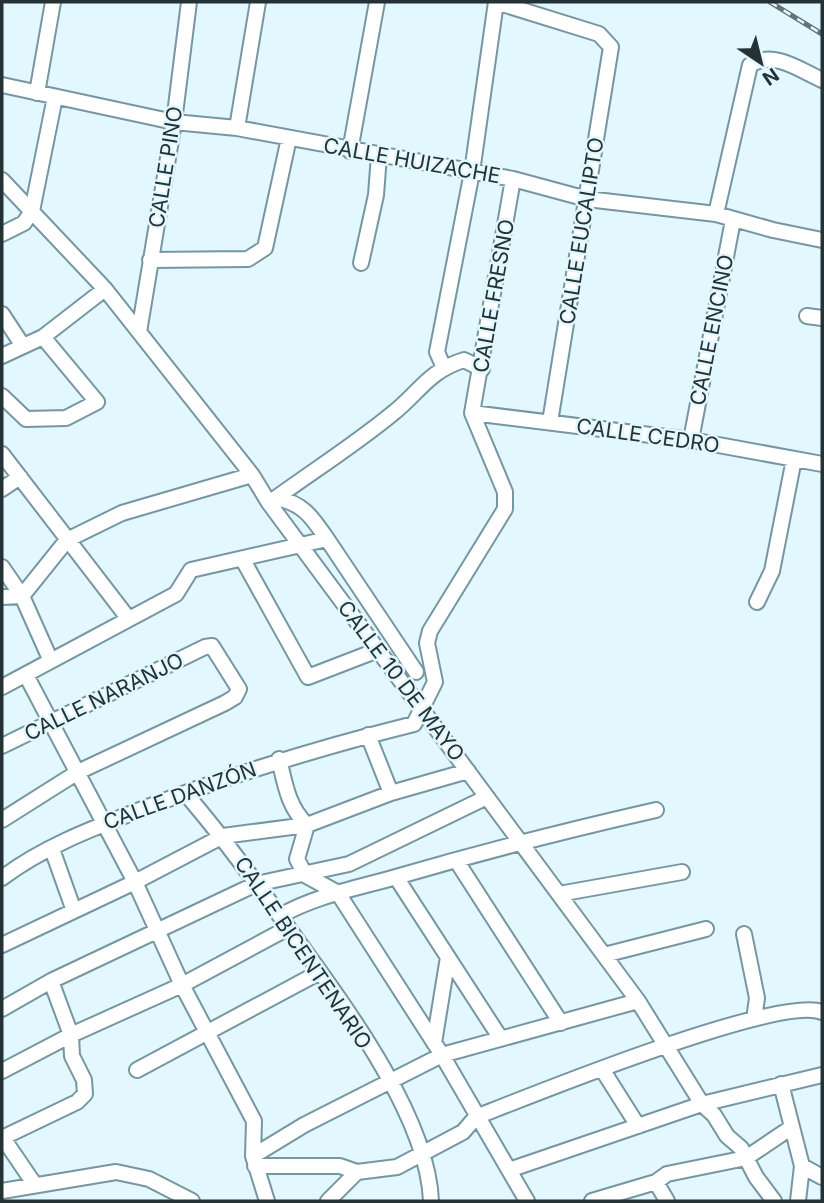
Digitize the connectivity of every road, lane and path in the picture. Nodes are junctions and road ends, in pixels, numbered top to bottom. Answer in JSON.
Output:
{"nodes":[{"id":1,"x":54,"y":2,"type":"edge"},
{"id":2,"x":189,"y":2,"type":"edge"},
{"id":3,"x":258,"y":2,"type":"edge"},
{"id":4,"x":377,"y":2,"type":"edge"},
{"id":5,"x":496,"y":2,"type":"edge"},
{"id":6,"x":822,"y":80,"type":"edge"},
{"id":7,"x":2,"y":85,"type":"edge"},
{"id":8,"x":37,"y":93,"type":"junction"},
{"id":9,"x":55,"y":97,"type":"junction"},
{"id":10,"x":174,"y":122,"type":"junction"},
{"id":11,"x":237,"y":128,"type":"junction"},
{"id":12,"x":289,"y":138,"type":"junction"},
{"id":13,"x":350,"y":151,"type":"junction"},
{"id":14,"x":379,"y":155,"type":"junction"},
{"id":15,"x":472,"y":172,"type":"junction"},
{"id":16,"x":513,"y":179,"type":"junction"},
{"id":17,"x":2,"y":180,"type":"edge"},
{"id":18,"x":587,"y":199,"type":"junction"},
{"id":19,"x":32,"y":212,"type":"junction"},
{"id":20,"x":716,"y":214,"type":"junction"},
{"id":21,"x":733,"y":220,"type":"junction"},
{"id":22,"x":2,"y":234,"type":"edge"},
{"id":23,"x":822,"y":240,"type":"edge"},
{"id":24,"x":150,"y":260,"type":"junction"},
{"id":25,"x":361,"y":263,"type":"dead end"},
{"id":26,"x":105,"y":289,"type":"junction"},
{"id":27,"x":2,"y":314,"type":"edge"},
{"id":28,"x":139,"y":332,"type":"junction"},
{"id":29,"x":43,"y":337,"type":"junction"},
{"id":30,"x":23,"y":346,"type":"junction"},
{"id":31,"x":2,"y":356,"type":"edge"},
{"id":32,"x":444,"y":368,"type":"junction"},
{"id":33,"x":482,"y":369,"type":"junction"},
{"id":34,"x":2,"y":396,"type":"edge"},
{"id":35,"x":472,"y":413,"type":"junction"},
{"id":36,"x":550,"y":422,"type":"junction"},
{"id":37,"x":691,"y":440,"type":"junction"},
{"id":38,"x":2,"y":454,"type":"edge"},
{"id":39,"x":794,"y":459,"type":"junction"},
{"id":40,"x":822,"y":464,"type":"edge"},
{"id":41,"x":253,"y":475,"type":"junction"},
{"id":42,"x":20,"y":477,"type":"junction"},
{"id":43,"x":2,"y":489,"type":"edge"},
{"id":44,"x":273,"y":500,"type":"junction"},
{"id":45,"x":327,"y":539,"type":"junction"},
{"id":46,"x":67,"y":540,"type":"junction"},
{"id":47,"x":300,"y":545,"type":"junction"},
{"id":48,"x":243,"y":560,"type":"junction"},
{"id":49,"x":2,"y":567,"type":"edge"},
{"id":50,"x":22,"y":596,"type":"junction"},
{"id":51,"x":2,"y":597,"type":"edge"},
{"id":52,"x":757,"y":602,"type":"dead end"},
{"id":53,"x":372,"y":608,"type":"junction"},
{"id":54,"x":128,"y":618,"type":"junction"},
{"id":55,"x":364,"y":631,"type":"junction"},
{"id":56,"x":427,"y":643,"type":"junction"},
{"id":57,"x":379,"y":650,"type":"junction"},
{"id":58,"x":50,"y":659,"type":"junction"},
{"id":59,"x":416,"y":672,"type":"junction"},
{"id":60,"x":26,"y":675,"type":"junction"},
{"id":61,"x":2,"y":687,"type":"edge"},
{"id":62,"x":408,"y":691,"type":"junction"},
{"id":63,"x":423,"y":710,"type":"junction"},
{"id":64,"x":51,"y":722,"type":"junction"},
{"id":65,"x":368,"y":735,"type":"junction"},
{"id":66,"x":2,"y":746,"type":"edge"},
{"id":67,"x":279,"y":760,"type":"junction"},
{"id":68,"x":468,"y":771,"type":"junction"},
{"id":69,"x":78,"y":772,"type":"junction"},
{"id":70,"x":185,"y":793,"type":"junction"},
{"id":71,"x":391,"y":793,"type":"junction"},
{"id":72,"x":487,"y":797,"type":"junction"},
{"id":73,"x":656,"y":810,"type":"dead end"},
{"id":74,"x":2,"y":820,"type":"edge"},
{"id":75,"x":104,"y":824,"type":"junction"},
{"id":76,"x":307,"y":825,"type":"junction"},
{"id":77,"x":223,"y":836,"type":"junction"},
{"id":78,"x":520,"y":841,"type":"junction"},
{"id":79,"x":52,"y":849,"type":"junction"},
{"id":80,"x":456,"y":860,"type":"junction"},
{"id":81,"x":682,"y":872,"type":"dead end"},
{"id":82,"x":305,"y":876,"type":"junction"},
{"id":83,"x":396,"y":877,"type":"junction"},
{"id":84,"x":2,"y":878,"type":"edge"},
{"id":85,"x":135,"y":882,"type":"junction"},
{"id":86,"x":257,"y":884,"type":"junction"},
{"id":87,"x":338,"y":893,"type":"junction"},
{"id":88,"x":559,"y":894,"type":"junction"},
{"id":89,"x":74,"y":911,"type":"junction"},
{"id":90,"x":280,"y":916,"type":"junction"},
{"id":91,"x":289,"y":928,"type":"junction"},
{"id":92,"x":706,"y":929,"type":"dead end"},
{"id":93,"x":158,"y":931,"type":"junction"},
{"id":94,"x":744,"y":934,"type":"dead end"},
{"id":95,"x":2,"y":944,"type":"edge"},
{"id":96,"x":604,"y":955,"type":"junction"},
{"id":97,"x":448,"y":957,"type":"junction"},
{"id":98,"x":320,"y":972,"type":"junction"},
{"id":99,"x":51,"y":981,"type":"junction"},
{"id":100,"x":183,"y":985,"type":"junction"},
{"id":101,"x":638,"y":1001,"type":"junction"},
{"id":102,"x":2,"y":1009,"type":"edge"},
{"id":103,"x":822,"y":1011,"type":"edge"},
{"id":104,"x":754,"y":1019,"type":"junction"},
{"id":105,"x":561,"y":1023,"type":"junction"},
{"id":106,"x":209,"y":1034,"type":"junction"},
{"id":107,"x":71,"y":1035,"type":"junction"},
{"id":108,"x":501,"y":1039,"type":"junction"},
{"id":109,"x":667,"y":1046,"type":"junction"},
{"id":110,"x":438,"y":1049,"type":"junction"},
{"id":111,"x":602,"y":1069,"type":"junction"},
{"id":112,"x":137,"y":1070,"type":"dead end"},
{"id":113,"x":2,"y":1071,"type":"edge"},
{"id":114,"x":822,"y":1075,"type":"edge"},
{"id":115,"x":389,"y":1083,"type":"junction"},
{"id":116,"x":781,"y":1084,"type":"junction"},
{"id":117,"x":702,"y":1104,"type":"junction"},
{"id":118,"x":476,"y":1117,"type":"junction"},
{"id":119,"x":638,"y":1126,"type":"junction"},
{"id":120,"x":792,"y":1127,"type":"junction"},
{"id":121,"x":2,"y":1138,"type":"edge"},
{"id":122,"x":420,"y":1153,"type":"junction"},
{"id":123,"x":746,"y":1158,"type":"junction"},
{"id":124,"x":254,"y":1161,"type":"junction"},
{"id":125,"x":802,"y":1166,"type":"junction"},
{"id":126,"x":509,"y":1170,"type":"junction"},
{"id":127,"x":357,"y":1172,"type":"junction"},
{"id":128,"x":822,"y":1177,"type":"edge"},
{"id":129,"x":656,"y":1182,"type":"junction"},
{"id":130,"x":35,"y":1185,"type":"junction"},
{"id":131,"x":2,"y":1191,"type":"edge"},
{"id":132,"x":192,"y":1201,"type":"edge"},
{"id":133,"x":267,"y":1201,"type":"edge"},
{"id":134,"x":328,"y":1201,"type":"edge"},
{"id":135,"x":431,"y":1201,"type":"edge"},
{"id":136,"x":527,"y":1201,"type":"edge"},
{"id":137,"x":592,"y":1201,"type":"edge"},
{"id":138,"x":667,"y":1201,"type":"edge"},
{"id":139,"x":774,"y":1201,"type":"edge"},
{"id":140,"x":798,"y":1201,"type":"edge"}],
"edges":[{"from":1,"to":8,"type":"street"},
{"from":2,"to":10,"type":"street","name":"CALLE PINO"},
{"from":3,"to":11,"type":"street"},
{"from":4,"to":13,"type":"street"},
{"from":5,"to":15,"type":"street"},
{"from":5,"to":18,"type":"street","name":"CALLE EUCALIPTO"},
{"from":6,"to":20,"type":"street"},
{"from":7,"to":8,"type":"street","name":"CALLE HUIZACHE"},
{"from":8,"to":9,"type":"street","name":"CALLE HUIZACHE"},
{"from":9,"to":10,"type":"street","name":"CALLE HUIZACHE"},
{"from":9,"to":19,"type":"street"},
{"from":10,"to":11,"type":"street","name":"CALLE HUIZACHE"},
{"from":10,"to":24,"type":"street","name":"CALLE PINO"},
{"from":11,"to":12,"type":"street","name":"CALLE HUIZACHE"},
{"from":12,"to":13,"type":"street","name":"CALLE HUIZACHE"},
{"from":12,"to":24,"type":"street"},
{"from":13,"to":14,"type":"street","name":"CALLE HUIZACHE"},
{"from":14,"to":15,"type":"street","name":"CALLE HUIZACHE"},
{"from":14,"to":25,"type":"street"},
{"from":15,"to":16,"type":"street","name":"CALLE HUIZACHE"},
{"from":15,"to":32,"type":"street"},
{"from":16,"to":18,"type":"street","name":"CALLE HUIZACHE"},
{"from":16,"to":33,"type":"street","name":"CALLE FRESNO"},
{"from":17,"to":19,"type":"street","name":"CALLE 10 DE MAYO"},
{"from":18,"to":20,"type":"street","name":"CALLE HUIZACHE"},
{"from":18,"to":36,"type":"street","name":"CALLE EUCALIPTO"},
{"from":19,"to":22,"type":"street"},
{"from":19,"to":26,"type":"street","name":"CALLE 10 DE MAYO"},
{"from":20,"to":21,"type":"street","name":"CALLE HUIZACHE"},
{"from":21,"to":23,"type":"street","name":"CALLE HUIZACHE"},
{"from":21,"to":37,"type":"street","name":"CALLE ENCINO"},
{"from":24,"to":28,"type":"street","name":"CALLE PINO"},
{"from":26,"to":28,"type":"street","name":"CALLE 10 DE MAYO"},
{"from":26,"to":29,"type":"street"},
{"from":27,"to":30,"type":"street"},
{"from":28,"to":41,"type":"street","name":"CALLE 10 DE MAYO"},
{"from":29,"to":30,"type":"street"},
{"from":29,"to":34,"type":"street"},
{"from":30,"to":31,"type":"street"},
{"from":32,"to":33,"type":"street"},
{"from":32,"to":44,"type":"street"},
{"from":33,"to":35,"type":"street","name":"CALLE FRESNO"},
{"from":35,"to":36,"type":"street","name":"CALLE CEDRO"},
{"from":35,"to":56,"type":"street"},
{"from":36,"to":37,"type":"street","name":"CALLE CEDRO"},
{"from":37,"to":39,"type":"street","name":"CALLE CEDRO"},
{"from":38,"to":42,"type":"street"},
{"from":39,"to":40,"type":"street","name":"CALLE CEDRO"},
{"from":39,"to":52,"type":"street"},
{"from":41,"to":44,"type":"street","name":"CALLE 10 DE MAYO"},
{"from":41,"to":46,"type":"street"},
{"from":42,"to":43,"type":"street"},
{"from":42,"to":46,"type":"street"},
{"from":44,"to":45,"type":"street"},
{"from":44,"to":47,"type":"street","name":"CALLE 10 DE MAYO"},
{"from":45,"to":47,"type":"street"},
{"from":45,"to":53,"type":"street"},
{"from":46,"to":50,"type":"street"},
{"from":46,"to":54,"type":"street"},
{"from":47,"to":48,"type":"street"},
{"from":47,"to":55,"type":"street","name":"CALLE 10 DE MAYO"},
{"from":48,"to":54,"type":"street"},
{"from":48,"to":57,"type":"street"},
{"from":49,"to":50,"type":"street"},
{"from":50,"to":51,"type":"street"},
{"from":50,"to":58,"type":"street"},
{"from":53,"to":55,"type":"street"},
{"from":53,"to":59,"type":"street"},
{"from":54,"to":58,"type":"street"},
{"from":55,"to":57,"type":"street","name":"CALLE 10 DE MAYO"},
{"from":56,"to":59,"type":"street"},
{"from":56,"to":63,"type":"street"},
{"from":57,"to":62,"type":"street","name":"CALLE 10 DE MAYO"},
{"from":58,"to":60,"type":"street"},
{"from":59,"to":62,"type":"street"},
{"from":60,"to":61,"type":"street"},
{"from":60,"to":64,"type":"street"},
{"from":62,"to":63,"type":"street","name":"CALLE 10 DE MAYO"},
{"from":63,"to":65,"type":"street","name":"CALLE DANZÓN"},
{"from":63,"to":68,"type":"street","name":"CALLE 10 DE MAYO"},
{"from":64,"to":66,"type":"street","name":"CALLE NARANJO"},
{"from":64,"to":69,"type":"street"},
{"from":64,"to":69,"type":"street","name":"CALLE NARANJO"},
{"from":65,"to":67,"type":"street","name":"CALLE DANZÓN"},
{"from":65,"to":71,"type":"street"},
{"from":67,"to":70,"type":"street","name":"CALLE DANZÓN"},
{"from":67,"to":76,"type":"street"},
{"from":68,"to":71,"type":"street"},
{"from":68,"to":72,"type":"street","name":"CALLE 10 DE MAYO"},
{"from":69,"to":74,"type":"street"},
{"from":69,"to":75,"type":"street"},
{"from":70,"to":75,"type":"street","name":"CALLE DANZÓN"},
{"from":70,"to":77,"type":"street","name":"CALLE BICENTENARIO"},
{"from":71,"to":76,"type":"street"},
{"from":72,"to":78,"type":"street","name":"CALLE 10 DE MAYO"},
{"from":72,"to":82,"type":"street"},
{"from":73,"to":78,"type":"street"},
{"from":75,"to":79,"type":"street","name":"CALLE DANZÓN"},
{"from":75,"to":85,"type":"street"},
{"from":76,"to":77,"type":"street"},
{"from":76,"to":82,"type":"street"},
{"from":77,"to":85,"type":"street"},
{"from":77,"to":86,"type":"street","name":"CALLE BICENTENARIO"},
{"from":78,"to":80,"type":"street"},
{"from":78,"to":88,"type":"street","name":"CALLE 10 DE MAYO"},
{"from":79,"to":84,"type":"street","name":"CALLE DANZÓN"},
{"from":79,"to":89,"type":"street"},
{"from":80,"to":83,"type":"street"},
{"from":80,"to":105,"type":"street"},
{"from":81,"to":88,"type":"street"},
{"from":82,"to":86,"type":"street"},
{"from":82,"to":87,"type":"street"},
{"from":83,"to":87,"type":"street"},
{"from":83,"to":97,"type":"street"},
{"from":85,"to":89,"type":"street"},
{"from":85,"to":93,"type":"street"},
{"from":86,"to":90,"type":"street","name":"CALLE BICENTENARIO"},
{"from":86,"to":93,"type":"street"},
{"from":87,"to":90,"type":"street"},
{"from":87,"to":110,"type":"street"},
{"from":88,"to":96,"type":"street","name":"CALLE 10 DE MAYO"},
{"from":89,"to":95,"type":"street"},
{"from":90,"to":91,"type":"street","name":"CALLE BICENTENARIO"},
{"from":91,"to":98,"type":"street","name":"CALLE BICENTENARIO"},
{"from":91,"to":100,"type":"street"},
{"from":92,"to":96,"type":"street"},
{"from":93,"to":99,"type":"street"},
{"from":93,"to":100,"type":"street"},
{"from":94,"to":104,"type":"street"},
{"from":96,"to":101,"type":"street","name":"CALLE 10 DE MAYO"},
{"from":97,"to":108,"type":"street"},
{"from":97,"to":110,"type":"street"},
{"from":98,"to":106,"type":"street"},
{"from":98,"to":115,"type":"street","name":"CALLE BICENTENARIO"},
{"from":99,"to":102,"type":"street"},
{"from":99,"to":107,"type":"street"},
{"from":100,"to":106,"type":"street"},
{"from":100,"to":107,"type":"street"},
{"from":101,"to":105,"type":"street"},
{"from":101,"to":109,"type":"street","name":"CALLE 10 DE MAYO"},
{"from":103,"to":104,"type":"street"},
{"from":104,"to":109,"type":"street"},
{"from":105,"to":108,"type":"street"},
{"from":106,"to":112,"type":"street"},
{"from":106,"to":124,"type":"street"},
{"from":107,"to":113,"type":"street"},
{"from":107,"to":121,"type":"street"},
{"from":108,"to":110,"type":"street"},
{"from":109,"to":111,"type":"street"},
{"from":109,"to":117,"type":"street","name":"CALLE 10 DE MAYO"},
{"from":110,"to":115,"type":"street"},
{"from":110,"to":118,"type":"street"},
{"from":111,"to":118,"type":"street"},
{"from":111,"to":119,"type":"street"},
{"from":114,"to":116,"type":"street"},
{"from":115,"to":122,"type":"street","name":"CALLE BICENTENARIO"},
{"from":115,"to":124,"type":"street"},
{"from":116,"to":117,"type":"street"},
{"from":116,"to":120,"type":"street"},
{"from":117,"to":119,"type":"street"},
{"from":117,"to":123,"type":"street","name":"CALLE 10 DE MAYO"},
{"from":118,"to":122,"type":"street"},
{"from":118,"to":126,"type":"street"},
{"from":119,"to":126,"type":"street"},
{"from":120,"to":123,"type":"street"},
{"from":120,"to":125,"type":"street"},
{"from":121,"to":130,"type":"street"},
{"from":122,"to":127,"type":"street"},
{"from":122,"to":135,"type":"street","name":"CALLE BICENTENARIO"},
{"from":123,"to":129,"type":"street"},
{"from":123,"to":139,"type":"street","name":"CALLE 10 DE MAYO"},
{"from":124,"to":127,"type":"street"},
{"from":124,"to":133,"type":"street"},
{"from":125,"to":128,"type":"street"},
{"from":125,"to":140,"type":"street"},
{"from":126,"to":136,"type":"street"},
{"from":127,"to":134,"type":"street"},
{"from":129,"to":137,"type":"street"},
{"from":129,"to":138,"type":"street"},
{"from":130,"to":131,"type":"street"},
{"from":130,"to":132,"type":"street"}]}
